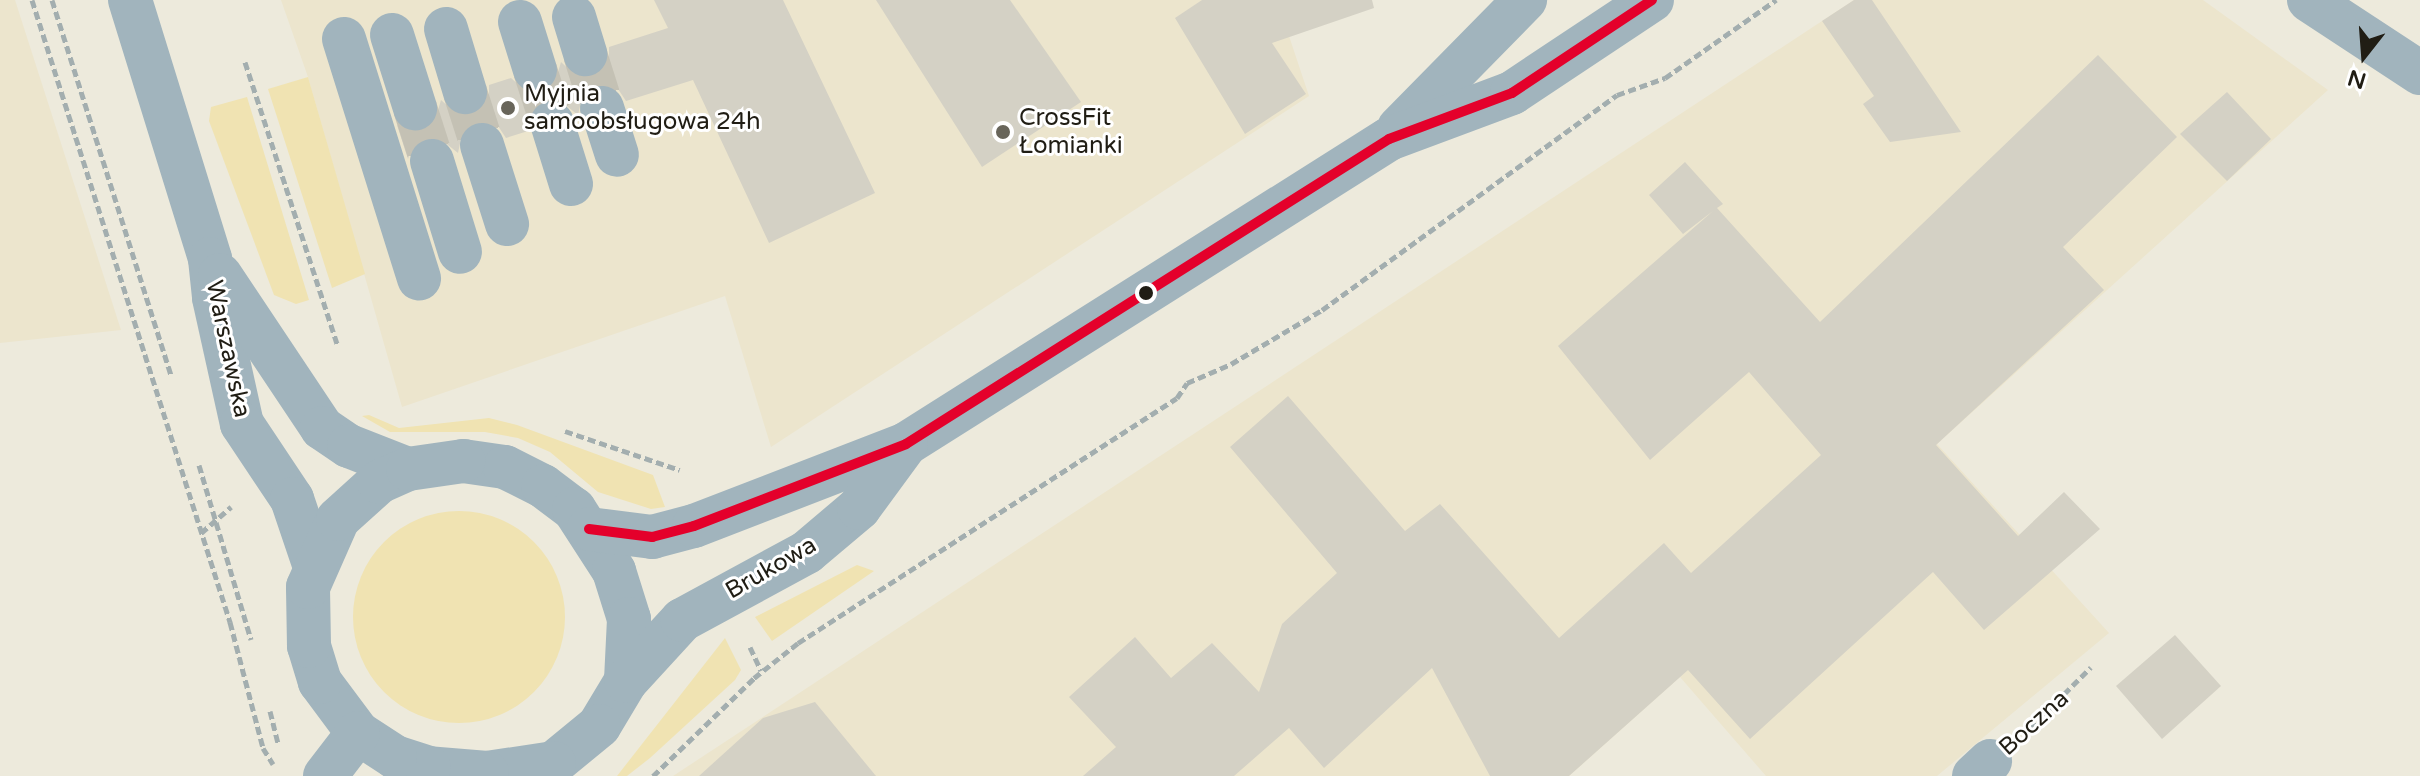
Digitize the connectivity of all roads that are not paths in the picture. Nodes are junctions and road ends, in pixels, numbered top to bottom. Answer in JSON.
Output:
{"nodes":[{"id":1,"x":130,"y":0,"type":"edge"},
{"id":2,"x":1525,"y":0,"type":"edge"},
{"id":3,"x":1652,"y":0,"type":"edge"},
{"id":4,"x":2309,"y":0,"type":"edge"},
{"id":5,"x":520,"y":22,"type":"dead end"},
{"id":6,"x":446,"y":29,"type":"dead end"},
{"id":7,"x":392,"y":35,"type":"dead end"},
{"id":8,"x":344,"y":39,"type":"dead end"},
{"id":9,"x":535,"y":70,"type":"tunnel mouth"},
{"id":10,"x":2420,"y":73,"type":"edge"},
{"id":11,"x":465,"y":92,"type":"tunnel mouth"},
{"id":12,"x":415,"y":108,"type":"tunnel mouth"},
{"id":13,"x":602,"y":108,"type":"tunnel mouth"},
{"id":14,"x":552,"y":123,"type":"tunnel mouth"},
{"id":15,"x":1389,"y":139,"type":"junction"},
{"id":16,"x":482,"y":145,"type":"tunnel mouth"},
{"id":17,"x":617,"y":155,"type":"dead end"},
{"id":18,"x":432,"y":161,"type":"tunnel mouth"},
{"id":19,"x":571,"y":184,"type":"dead end"},
{"id":20,"x":507,"y":224,"type":"dead end"},
{"id":21,"x":460,"y":252,"type":"dead end"},
{"id":22,"x":210,"y":259,"type":"junction"},
{"id":23,"x":419,"y":279,"type":"dead end"},
{"id":24,"x":906,"y":444,"type":"junction"},
{"id":25,"x":408,"y":469,"type":"junction"},
{"id":26,"x":589,"y":529,"type":"junction"},
{"id":27,"x":314,"y":564,"type":"junction"},
{"id":28,"x":626,"y":681,"type":"junction"},
{"id":29,"x":358,"y":733,"type":"junction"},
{"id":30,"x":398,"y":766,"type":"edge"},
{"id":31,"x":549,"y":770,"type":"edge"},
{"id":32,"x":325,"y":776,"type":"edge"}],
"edges":[{"from":1,"to":22,"type":"street","name":"Warszawska"},
{"from":2,"to":15,"type":"street","name":"Brukowa"},
{"from":3,"to":15,"type":"street","name":"Brukowa"},
{"from":4,"to":10,"type":"street"},
{"from":5,"to":9,"type":"street"},
{"from":6,"to":11,"type":"street"},
{"from":7,"to":12,"type":"street"},
{"from":8,"to":23,"type":"street"},
{"from":13,"to":17,"type":"street"},
{"from":14,"to":19,"type":"street"},
{"from":15,"to":24,"type":"street","name":"Brukowa"},
{"from":16,"to":20,"type":"street"},
{"from":18,"to":21,"type":"street"},
{"from":22,"to":25,"type":"street","name":"Warszawska"},
{"from":22,"to":27,"type":"street","name":"Warszawska"},
{"from":24,"to":26,"type":"street","name":"Brukowa"},
{"from":24,"to":28,"type":"street","name":"Brukowa"},
{"from":25,"to":26,"type":"street"},
{"from":25,"to":27,"type":"street"},
{"from":26,"to":28,"type":"street"},
{"from":27,"to":29,"type":"street"},
{"from":28,"to":31,"type":"street","name":"Brukowa"},
{"from":29,"to":30,"type":"street"},
{"from":29,"to":32,"type":"street"},
{"from":30,"to":31,"type":"street"}]}
